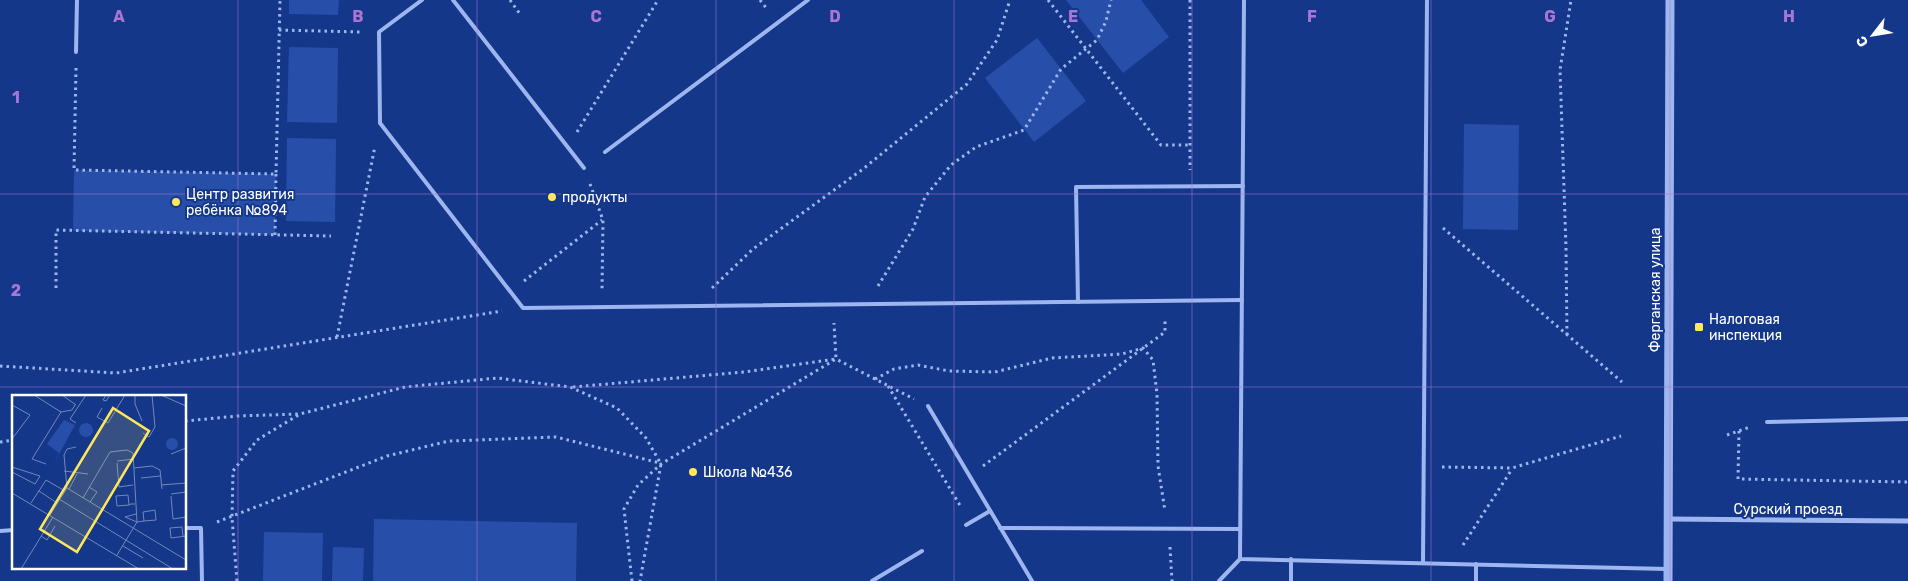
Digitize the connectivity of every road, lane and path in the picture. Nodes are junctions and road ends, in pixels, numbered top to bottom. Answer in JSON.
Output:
{"nodes":[{"id":1,"x":77,"y":0,"type":"edge"},
{"id":2,"x":280,"y":0,"type":"edge"},
{"id":3,"x":422,"y":0,"type":"edge"},
{"id":4,"x":453,"y":0,"type":"edge"},
{"id":5,"x":510,"y":0,"type":"edge"},
{"id":6,"x":658,"y":0,"type":"edge"},
{"id":7,"x":808,"y":0,"type":"edge"},
{"id":8,"x":1010,"y":0,"type":"edge"},
{"id":9,"x":1048,"y":0,"type":"edge"},
{"id":10,"x":1111,"y":0,"type":"edge"},
{"id":11,"x":1190,"y":0,"type":"edge"},
{"id":12,"x":1244,"y":0,"type":"edge"},
{"id":13,"x":1427,"y":0,"type":"edge"},
{"id":14,"x":1571,"y":0,"type":"edge"},
{"id":15,"x":1670,"y":0,"type":"edge"},
{"id":16,"x":520,"y":14,"type":"dead end"},
{"id":17,"x":279,"y":30,"type":"junction"},
{"id":18,"x":348,"y":32,"type":"dead end"},
{"id":19,"x":1087,"y":50,"type":"junction"},
{"id":20,"x":76,"y":52,"type":"joint"},
{"id":21,"x":380,"y":124,"type":"junction"},
{"id":22,"x":1190,"y":146,"type":"junction"},
{"id":23,"x":568,"y":147,"type":"junction"},
{"id":24,"x":604,"y":152,"type":"dead end"},
{"id":25,"x":584,"y":168,"type":"joint"},
{"id":26,"x":276,"y":174,"type":"junction"},
{"id":27,"x":1190,"y":185,"type":"junction"},
{"id":28,"x":1243,"y":186,"type":"junction"},
{"id":29,"x":1426,"y":212,"type":"junction"},
{"id":30,"x":602,"y":220,"type":"junction"},
{"id":31,"x":275,"y":235,"type":"junction"},
{"id":32,"x":331,"y":236,"type":"dead end"},
{"id":33,"x":56,"y":288,"type":"dead end"},
{"id":34,"x":511,"y":292,"type":"junction"},
{"id":35,"x":1242,"y":300,"type":"junction"},
{"id":36,"x":1165,"y":301,"type":"junction"},
{"id":37,"x":1078,"y":302,"type":"junction"},
{"id":38,"x":866,"y":304,"type":"junction"},
{"id":39,"x":833,"y":305,"type":"junction"},
{"id":40,"x":693,"y":306,"type":"junction"},
{"id":41,"x":602,"y":307,"type":"junction"},
{"id":42,"x":523,"y":308,"type":"junction"},
{"id":43,"x":1567,"y":335,"type":"junction"},
{"id":44,"x":337,"y":337,"type":"junction"},
{"id":45,"x":1143,"y":348,"type":"junction"},
{"id":46,"x":836,"y":359,"type":"junction"},
{"id":47,"x":0,"y":366,"type":"edge"},
{"id":48,"x":875,"y":379,"type":"junction"},
{"id":49,"x":1622,"y":382,"type":"dead end"},
{"id":50,"x":888,"y":386,"type":"junction"},
{"id":51,"x":570,"y":387,"type":"junction"},
{"id":52,"x":928,"y":406,"type":"joint"},
{"id":53,"x":300,"y":414,"type":"junction"},
{"id":54,"x":1908,"y":419,"type":"edge"},
{"id":55,"x":186,"y":421,"type":"edge"},
{"id":56,"x":1767,"y":422,"type":"joint"},
{"id":57,"x":1739,"y":431,"type":"junction"},
{"id":58,"x":1727,"y":435,"type":"dead end"},
{"id":59,"x":1621,"y":436,"type":"dead end"},
{"id":60,"x":661,"y":464,"type":"junction"},
{"id":61,"x":1424,"y":466,"type":"junction"},
{"id":62,"x":1512,"y":468,"type":"junction"},
{"id":63,"x":969,"y":476,"type":"junction"},
{"id":64,"x":1908,"y":482,"type":"edge"},
{"id":65,"x":990,"y":511,"type":"junction"},
{"id":66,"x":232,"y":518,"type":"junction"},
{"id":67,"x":1668,"y":520,"type":"junction"},
{"id":68,"x":1908,"y":521,"type":"edge"},
{"id":69,"x":968,"y":524,"type":"joint"},
{"id":70,"x":186,"y":528,"type":"edge"},
{"id":71,"x":201,"y":528,"type":"junction"},
{"id":72,"x":1000,"y":528,"type":"junction"},
{"id":73,"x":1168,"y":528,"type":"junction"},
{"id":74,"x":1240,"y":529,"type":"junction"},
{"id":75,"x":922,"y":551,"type":"dead end"},
{"id":76,"x":1240,"y":559,"type":"junction"},
{"id":77,"x":1292,"y":559,"type":"junction"},
{"id":78,"x":1423,"y":563,"type":"junction"},
{"id":79,"x":1446,"y":563,"type":"junction"},
{"id":80,"x":1476,"y":564,"type":"junction"},
{"id":81,"x":1668,"y":569,"type":"junction"},
{"id":82,"x":202,"y":581,"type":"edge"},
{"id":83,"x":237,"y":581,"type":"edge"},
{"id":84,"x":632,"y":581,"type":"edge"},
{"id":85,"x":640,"y":581,"type":"edge"},
{"id":86,"x":872,"y":581,"type":"edge"},
{"id":87,"x":1032,"y":581,"type":"edge"},
{"id":88,"x":1172,"y":581,"type":"edge"},
{"id":89,"x":1219,"y":581,"type":"edge"},
{"id":90,"x":1291,"y":581,"type":"edge"},
{"id":91,"x":1476,"y":581,"type":"edge"},
{"id":92,"x":1668,"y":581,"type":"edge"}],
"edges":[{"from":1,"to":20,"type":"lane"},
{"from":2,"to":17,"type":"path"},
{"from":3,"to":21,"type":"lane"},
{"from":4,"to":23,"type":"lane"},
{"from":5,"to":16,"type":"path"},
{"from":6,"to":23,"type":"path"},
{"from":7,"to":24,"type":"lane"},
{"from":8,"to":40,"type":"path"},
{"from":9,"to":19,"type":"path"},
{"from":10,"to":19,"type":"path"},
{"from":11,"to":22,"type":"path"},
{"from":12,"to":28,"type":"lane"},
{"from":13,"to":29,"type":"lane"},
{"from":14,"to":43,"type":"path"},
{"from":15,"to":67,"type":"street","name":"Ферганская улица"},
{"from":17,"to":18,"type":"path"},
{"from":17,"to":26,"type":"path"},
{"from":19,"to":22,"type":"path"},
{"from":19,"to":38,"type":"path"},
{"from":20,"to":26,"type":"path"},
{"from":21,"to":34,"type":"lane"},
{"from":21,"to":44,"type":"path"},
{"from":22,"to":27,"type":"path"},
{"from":23,"to":25,"type":"lane"},
{"from":25,"to":30,"type":"path"},
{"from":26,"to":31,"type":"path"},
{"from":27,"to":28,"type":"lane"},
{"from":27,"to":37,"type":"lane"},
{"from":28,"to":35,"type":"lane"},
{"from":29,"to":43,"type":"path"},
{"from":29,"to":61,"type":"lane"},
{"from":30,"to":34,"type":"path"},
{"from":30,"to":41,"type":"path"},
{"from":31,"to":32,"type":"path"},
{"from":31,"to":33,"type":"path"},
{"from":34,"to":42,"type":"lane"},
{"from":35,"to":36,"type":"lane"},
{"from":35,"to":74,"type":"lane"},
{"from":36,"to":37,"type":"lane"},
{"from":36,"to":45,"type":"path"},
{"from":37,"to":38,"type":"lane"},
{"from":38,"to":39,"type":"lane"},
{"from":39,"to":40,"type":"lane"},
{"from":39,"to":46,"type":"path"},
{"from":40,"to":41,"type":"lane"},
{"from":41,"to":42,"type":"lane"},
{"from":42,"to":44,"type":"path"},
{"from":43,"to":49,"type":"path"},
{"from":44,"to":47,"type":"path"},
{"from":45,"to":48,"type":"path"},
{"from":45,"to":63,"type":"path"},
{"from":45,"to":73,"type":"path"},
{"from":46,"to":48,"type":"path"},
{"from":46,"to":51,"type":"path"},
{"from":46,"to":60,"type":"path"},
{"from":48,"to":50,"type":"path"},
{"from":50,"to":52,"type":"path"},
{"from":50,"to":69,"type":"path"},
{"from":51,"to":53,"type":"path"},
{"from":51,"to":60,"type":"path"},
{"from":52,"to":63,"type":"lane"},
{"from":53,"to":55,"type":"path"},
{"from":53,"to":66,"type":"path"},
{"from":54,"to":56,"type":"lane"},
{"from":56,"to":57,"type":"path"},
{"from":57,"to":58,"type":"path"},
{"from":57,"to":64,"type":"path"},
{"from":59,"to":62,"type":"path"},
{"from":60,"to":66,"type":"path"},
{"from":60,"to":84,"type":"path"},
{"from":60,"to":85,"type":"path"},
{"from":61,"to":62,"type":"path"},
{"from":61,"to":78,"type":"lane"},
{"from":62,"to":79,"type":"path"},
{"from":63,"to":65,"type":"lane"},
{"from":65,"to":69,"type":"lane"},
{"from":65,"to":72,"type":"lane"},
{"from":66,"to":71,"type":"path"},
{"from":66,"to":83,"type":"path"},
{"from":67,"to":68,"type":"street","name":"Сурский проезд"},
{"from":67,"to":81,"type":"street","name":"Ферганская улица"},
{"from":70,"to":71,"type":"lane"},
{"from":71,"to":82,"type":"lane"},
{"from":72,"to":73,"type":"lane"},
{"from":72,"to":87,"type":"lane"},
{"from":73,"to":74,"type":"lane"},
{"from":73,"to":88,"type":"path"},
{"from":74,"to":76,"type":"lane"},
{"from":75,"to":86,"type":"lane"},
{"from":76,"to":77,"type":"lane"},
{"from":76,"to":89,"type":"lane"},
{"from":77,"to":78,"type":"lane"},
{"from":77,"to":90,"type":"lane"},
{"from":78,"to":79,"type":"lane"},
{"from":79,"to":80,"type":"lane"},
{"from":80,"to":81,"type":"lane"},
{"from":80,"to":91,"type":"lane"},
{"from":81,"to":92,"type":"street","name":"Ферганская улица"}]}
